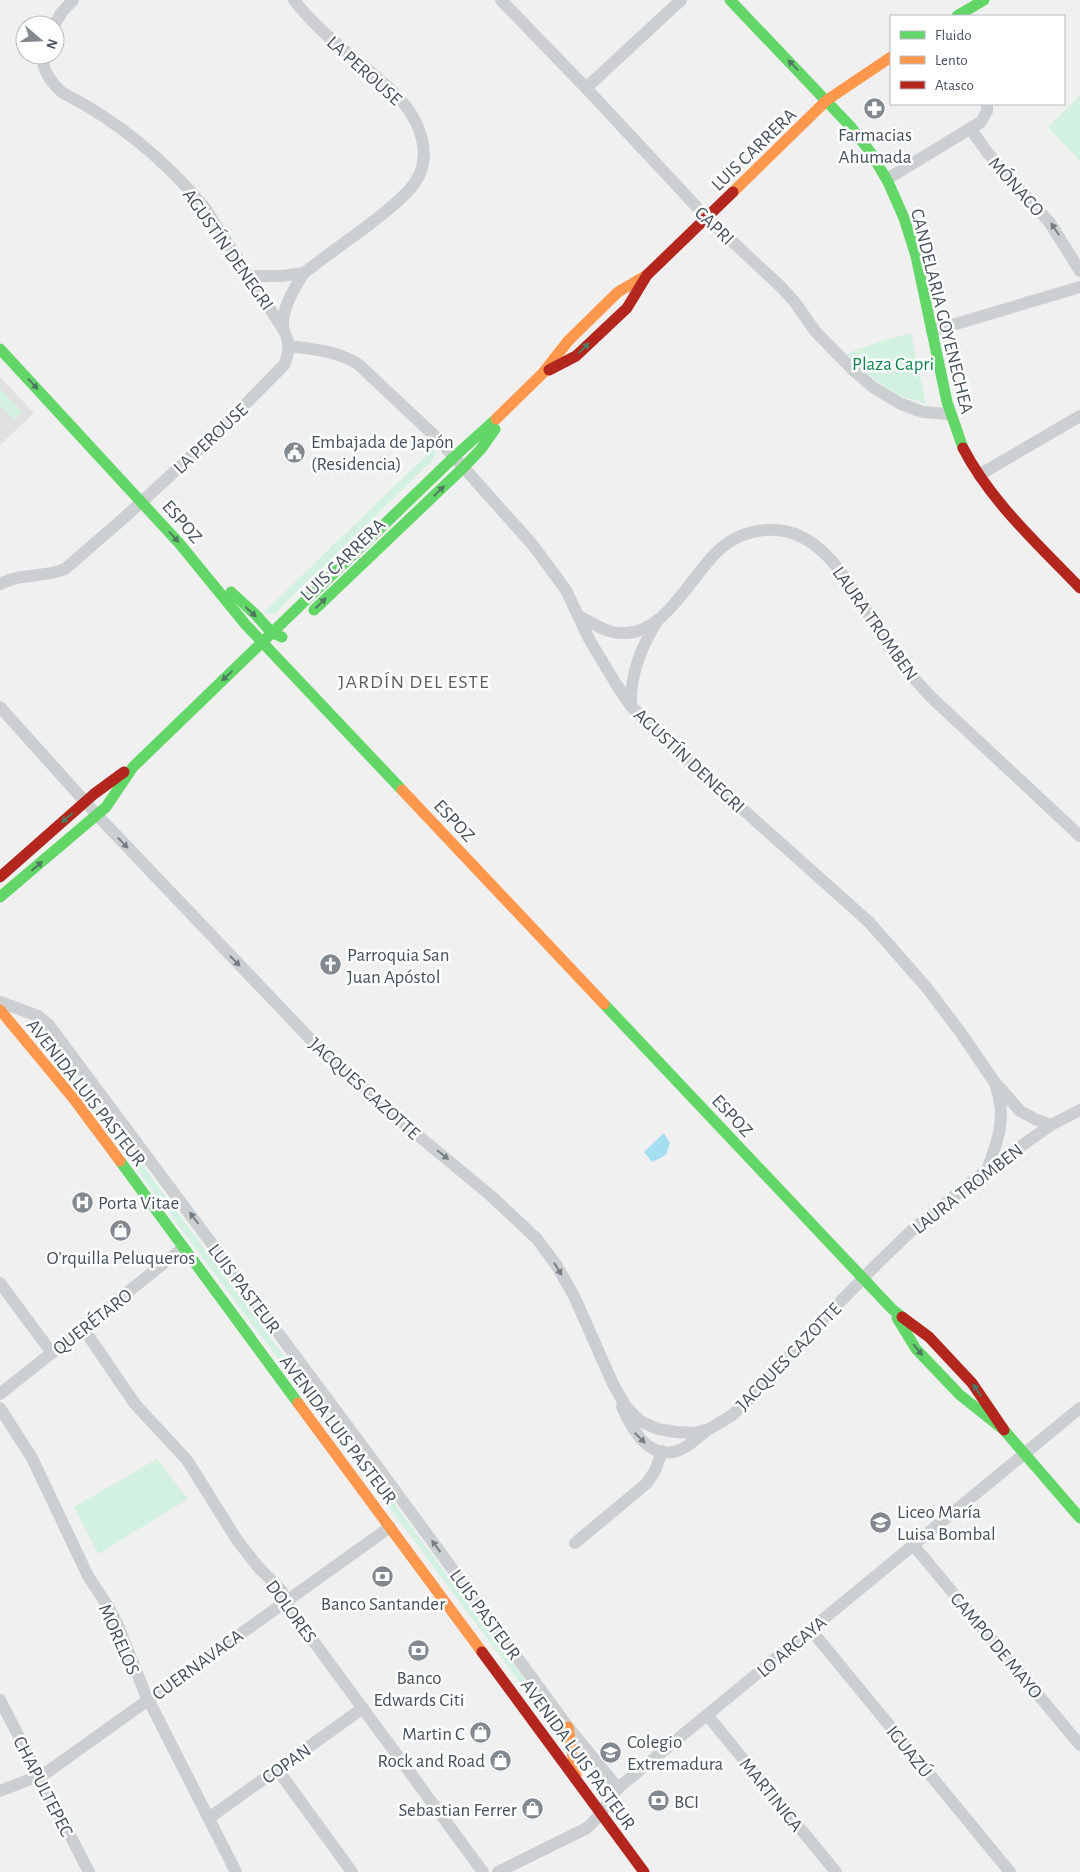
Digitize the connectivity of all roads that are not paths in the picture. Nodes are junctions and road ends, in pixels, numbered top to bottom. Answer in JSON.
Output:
{"nodes":[{"id":1,"x":73,"y":0,"type":"edge"},
{"id":2,"x":294,"y":0,"type":"edge"},
{"id":3,"x":501,"y":0,"type":"edge"},
{"id":4,"x":680,"y":0,"type":"edge"},
{"id":5,"x":730,"y":0,"type":"edge"},
{"id":6,"x":976,"y":2,"type":"edge"},
{"id":7,"x":60,"y":15,"type":"edge"},
{"id":8,"x":959,"y":15,"type":"edge"},
{"id":9,"x":890,"y":58,"type":"edge"},
{"id":10,"x":44,"y":65,"type":"edge"},
{"id":11,"x":586,"y":88,"type":"junction"},
{"id":12,"x":827,"y":100,"type":"junction"},
{"id":13,"x":987,"y":105,"type":"edge"},
{"id":14,"x":970,"y":128,"type":"junction"},
{"id":15,"x":887,"y":179,"type":"junction"},
{"id":16,"x":707,"y":218,"type":"junction"},
{"id":17,"x":1080,"y":271,"type":"edge"},
{"id":18,"x":304,"y":273,"type":"junction"},
{"id":19,"x":647,"y":275,"type":"junction"},
{"id":20,"x":249,"y":276,"type":"junction"},
{"id":21,"x":1080,"y":287,"type":"edge"},
{"id":22,"x":283,"y":329,"type":"junction"},
{"id":23,"x":932,"y":331,"type":"junction"},
{"id":24,"x":289,"y":346,"type":"junction"},
{"id":25,"x":0,"y":348,"type":"edge"},
{"id":26,"x":543,"y":373,"type":"junction"},
{"id":27,"x":506,"y":410,"type":"junction"},
{"id":28,"x":949,"y":414,"type":"junction"},
{"id":29,"x":1080,"y":416,"type":"edge"},
{"id":30,"x":454,"y":457,"type":"junction"},
{"id":31,"x":464,"y":467,"type":"junction"},
{"id":32,"x":979,"y":475,"type":"junction"},
{"id":33,"x":141,"y":501,"type":"junction"},
{"id":34,"x":190,"y":555,"type":"junction"},
{"id":35,"x":1079,"y":583,"type":"edge"},
{"id":36,"x":0,"y":584,"type":"edge"},
{"id":37,"x":307,"y":616,"type":"dead end"},
{"id":38,"x":579,"y":616,"type":"junction"},
{"id":39,"x":659,"y":619,"type":"junction"},
{"id":40,"x":273,"y":633,"type":"junction"},
{"id":41,"x":267,"y":647,"type":"junction"},
{"id":42,"x":261,"y":661,"type":"dead end"},
{"id":43,"x":235,"y":685,"type":"dead end"},
{"id":44,"x":0,"y":706,"type":"edge"},
{"id":45,"x":631,"y":706,"type":"junction"},
{"id":46,"x":186,"y":717,"type":"junction"},
{"id":47,"x":133,"y":767,"type":"junction"},
{"id":48,"x":90,"y":808,"type":"junction"},
{"id":49,"x":1080,"y":836,"type":"edge"},
{"id":50,"x":0,"y":877,"type":"edge"},
{"id":51,"x":0,"y":897,"type":"edge"},
{"id":52,"x":0,"y":1002,"type":"edge"},
{"id":53,"x":0,"y":1010,"type":"edge"},
{"id":54,"x":993,"y":1080,"type":"junction"},
{"id":55,"x":1080,"y":1110,"type":"edge"},
{"id":56,"x":1051,"y":1124,"type":"junction"},
{"id":57,"x":987,"y":1170,"type":"junction"},
{"id":58,"x":183,"y":1248,"type":"junction"},
{"id":59,"x":863,"y":1278,"type":"junction"},
{"id":60,"x":0,"y":1283,"type":"edge"},
{"id":61,"x":892,"y":1309,"type":"junction"},
{"id":62,"x":84,"y":1328,"type":"junction"},
{"id":63,"x":52,"y":1353,"type":"junction"},
{"id":64,"x":613,"y":1384,"type":"junction"},
{"id":65,"x":0,"y":1394,"type":"edge"},
{"id":66,"x":0,"y":1408,"type":"edge"},
{"id":67,"x":1080,"y":1408,"type":"edge"},
{"id":68,"x":709,"y":1429,"type":"junction"},
{"id":69,"x":1004,"y":1430,"type":"junction"},
{"id":70,"x":662,"y":1451,"type":"junction"},
{"id":71,"x":1025,"y":1453,"type":"junction"},
{"id":72,"x":1080,"y":1518,"type":"edge"},
{"id":73,"x":390,"y":1527,"type":"junction"},
{"id":74,"x":576,"y":1543,"type":"dead end"},
{"id":75,"x":914,"y":1546,"type":"junction"},
{"id":76,"x":286,"y":1600,"type":"junction"},
{"id":77,"x":811,"y":1630,"type":"junction"},
{"id":78,"x":149,"y":1699,"type":"junction"},
{"id":79,"x":0,"y":1700,"type":"edge"},
{"id":80,"x":363,"y":1708,"type":"junction"},
{"id":81,"x":707,"y":1715,"type":"junction"},
{"id":82,"x":568,"y":1727,"type":"junction"},
{"id":83,"x":1080,"y":1745,"type":"edge"},
{"id":84,"x":277,"y":1769,"type":"junction"},
{"id":85,"x":40,"y":1777,"type":"junction"},
{"id":86,"x":577,"y":1781,"type":"junction"},
{"id":87,"x":618,"y":1788,"type":"junction"},
{"id":88,"x":0,"y":1792,"type":"edge"},
{"id":89,"x":600,"y":1813,"type":"junction"},
{"id":90,"x":209,"y":1818,"type":"junction"},
{"id":91,"x":1007,"y":1871,"type":"edge"},
{"id":92,"x":89,"y":1872,"type":"edge"},
{"id":93,"x":236,"y":1872,"type":"edge"},
{"id":94,"x":352,"y":1872,"type":"edge"},
{"id":95,"x":483,"y":1872,"type":"edge"},
{"id":96,"x":498,"y":1872,"type":"edge"},
{"id":97,"x":644,"y":1872,"type":"edge"},
{"id":98,"x":836,"y":1872,"type":"edge"}],
"edges":[{"from":1,"to":7,"type":"street"},
{"from":2,"to":18,"type":"street","name":"LA PEROUSE"},
{"from":3,"to":11,"type":"street","name":"CAPRI"},
{"from":4,"to":11,"type":"street"},
{"from":12,"to":5,"type":"street","name":"CANDELARIA GOYENECHEA","one_way":true},
{"from":6,"to":8,"type":"street"},
{"from":9,"to":12,"type":"street","name":"LUIS CARRERA"},
{"from":10,"to":20,"type":"street","name":"AGUSTÍN DENEGRI"},
{"from":11,"to":16,"type":"street","name":"CAPRI"},
{"from":12,"to":15,"type":"street","name":"CANDELARIA GOYENECHEA"},
{"from":12,"to":16,"type":"street","name":"LUIS CARRERA"},
{"from":13,"to":14,"type":"street"},
{"from":14,"to":15,"type":"street"},
{"from":17,"to":14,"type":"street","name":"MÓNACO","one_way":true},
{"from":15,"to":23,"type":"street","name":"CANDELARIA GOYENECHEA"},
{"from":16,"to":19,"type":"street","name":"LUIS CARRERA"},
{"from":16,"to":28,"type":"street","name":"CAPRI"},
{"from":18,"to":20,"type":"street","name":"LA PEROUSE"},
{"from":18,"to":22,"type":"street","name":"LA PEROUSE"},
{"from":19,"to":26,"type":"street","name":"LUIS CARRERA"},
{"from":26,"to":19,"type":"street","name":"LUIS CARRERA","one_way":true},
{"from":20,"to":22,"type":"street","name":"AGUSTÍN DENEGRI"},
{"from":21,"to":23,"type":"street"},
{"from":22,"to":24,"type":"street"},
{"from":23,"to":28,"type":"street","name":"CANDELARIA GOYENECHEA"},
{"from":24,"to":30,"type":"street","name":"AGUSTÍN DENEGRI"},
{"from":24,"to":33,"type":"street","name":"LA PEROUSE"},
{"from":25,"to":33,"type":"street","name":"ESPOZ","one_way":true},
{"from":26,"to":27,"type":"street","name":"LUIS CARRERA"},
{"from":27,"to":30,"type":"street","name":"LUIS CARRERA"},
{"from":27,"to":31,"type":"street","name":"LUIS CARRERA"},
{"from":28,"to":32,"type":"street","name":"CANDELARIA GOYENECHEA"},
{"from":29,"to":32,"type":"street"},
{"from":30,"to":31,"type":"street","name":"AGUSTÍN DENEGRI"},
{"from":30,"to":40,"type":"street","name":"LUIS CARRERA"},
{"from":37,"to":31,"type":"street","name":"LUIS CARRERA","one_way":true},
{"from":31,"to":38,"type":"street","name":"AGUSTÍN DENEGRI"},
{"from":32,"to":35,"type":"street","name":"CANDELARIA GOYENECHEA"},
{"from":33,"to":34,"type":"street","name":"ESPOZ","one_way":true},
{"from":33,"to":36,"type":"street","name":"LA PEROUSE"},
{"from":34,"to":40,"type":"street","one_way":true},
{"from":34,"to":41,"type":"street","name":"ESPOZ"},
{"from":38,"to":39,"type":"street","name":"LAURA TROMBEN"},
{"from":38,"to":45,"type":"street","name":"AGUSTÍN DENEGRI"},
{"from":39,"to":45,"type":"street","name":"LAURA TROMBEN"},
{"from":39,"to":49,"type":"street","name":"LAURA TROMBEN"},
{"from":40,"to":41,"type":"street","name":"LUIS CARRERA"},
{"from":40,"to":41,"type":"street","name":"LUIS CARRERA"},
{"from":41,"to":42,"type":"street","name":"LUIS CARRERA"},
{"from":41,"to":46,"type":"street","name":"LUIS CARRERA","one_way":true},
{"from":41,"to":59,"type":"street","name":"ESPOZ"},
{"from":43,"to":46,"type":"street","name":"LUIS CARRERA"},
{"from":44,"to":48,"type":"street"},
{"from":45,"to":54,"type":"street","name":"AGUSTÍN DENEGRI"},
{"from":46,"to":47,"type":"street","name":"LUIS CARRERA"},
{"from":47,"to":48,"type":"street","name":"LUIS CARRERA"},
{"from":47,"to":48,"type":"street","name":"LUIS CARRERA"},
{"from":48,"to":50,"type":"street","name":"LUIS CARRERA","one_way":true},
{"from":51,"to":48,"type":"street","name":"LUIS CARRERA","one_way":true},
{"from":48,"to":64,"type":"street","name":"JACQUES CAZOTTE","one_way":true},
{"from":82,"to":52,"type":"street","name":"LUIS PASTEUR","one_way":true},
{"from":53,"to":58,"type":"street","name":"AVENIDA LUIS PASTEUR"},
{"from":54,"to":56,"type":"street","name":"AGUSTÍN DENEGRI"},
{"from":54,"to":57,"type":"street","name":"AGUSTÍN DENEGRI"},
{"from":55,"to":56,"type":"street","name":"LAURA TROMBEN"},
{"from":56,"to":57,"type":"street","name":"LAURA TROMBEN"},
{"from":57,"to":59,"type":"street","name":"LAURA TROMBEN"},
{"from":58,"to":62,"type":"street","name":"QUERÉTARO"},
{"from":58,"to":73,"type":"street","name":"AVENIDA LUIS PASTEUR"},
{"from":59,"to":61,"type":"street","name":"ESPOZ"},
{"from":59,"to":68,"type":"street","name":"JACQUES CAZOTTE"},
{"from":60,"to":63,"type":"street"},
{"from":69,"to":61,"type":"street","name":"ESPOZ","one_way":true},
{"from":61,"to":69,"type":"street","name":"ESPOZ","one_way":true},
{"from":62,"to":63,"type":"street","name":"QUERÉTARO"},
{"from":62,"to":76,"type":"street","name":"DOLORES"},
{"from":63,"to":65,"type":"street","name":"QUERÉTARO"},
{"from":64,"to":68,"type":"street","name":"JACQUES CAZOTTE"},
{"from":64,"to":70,"type":"street","name":"JACQUES CAZOTTE","one_way":true},
{"from":66,"to":78,"type":"street","name":"MORELOS"},
{"from":67,"to":71,"type":"street","name":"LO ARCAYA"},
{"from":68,"to":70,"type":"street","name":"JACQUES CAZOTTE"},
{"from":69,"to":71,"type":"street","name":"ESPOZ"},
{"from":70,"to":74,"type":"street"},
{"from":71,"to":72,"type":"street","name":"ESPOZ"},
{"from":71,"to":75,"type":"street","name":"LO ARCAYA"},
{"from":73,"to":76,"type":"street","name":"CUERNAVACA"},
{"from":73,"to":86,"type":"street","name":"AVENIDA LUIS PASTEUR"},
{"from":75,"to":77,"type":"street","name":"LO ARCAYA"},
{"from":75,"to":83,"type":"street","name":"CAMPO DE MAYO"},
{"from":76,"to":78,"type":"street","name":"CUERNAVACA"},
{"from":76,"to":80,"type":"street","name":"DOLORES"},
{"from":77,"to":81,"type":"street","name":"LO ARCAYA"},
{"from":77,"to":91,"type":"street","name":"IGUAZÚ"},
{"from":78,"to":85,"type":"street","name":"CUERNAVACA"},
{"from":78,"to":90,"type":"street","name":"MORELOS"},
{"from":79,"to":85,"type":"street","name":"CHAPULTEPEC"},
{"from":80,"to":84,"type":"street","name":"COPAN"},
{"from":80,"to":95,"type":"street","name":"DOLORES"},
{"from":81,"to":87,"type":"street","name":"LO ARCAYA"},
{"from":81,"to":98,"type":"street","name":"MARTINICA"},
{"from":82,"to":86,"type":"street"},
{"from":82,"to":87,"type":"street","name":"LUIS PASTEUR"},
{"from":84,"to":90,"type":"street","name":"COPAN"},
{"from":84,"to":94,"type":"street"},
{"from":85,"to":88,"type":"street","name":"CUERNAVACA"},
{"from":85,"to":92,"type":"street","name":"CHAPULTEPEC"},
{"from":86,"to":89,"type":"street","name":"AVENIDA LUIS PASTEUR"},
{"from":87,"to":89,"type":"street","name":"LO ARCAYA"},
{"from":89,"to":96,"type":"street","name":"LO ARCAYA"},
{"from":89,"to":97,"type":"street","name":"AVENIDA LUIS PASTEUR"},
{"from":90,"to":93,"type":"street","name":"MORELOS"}]}
